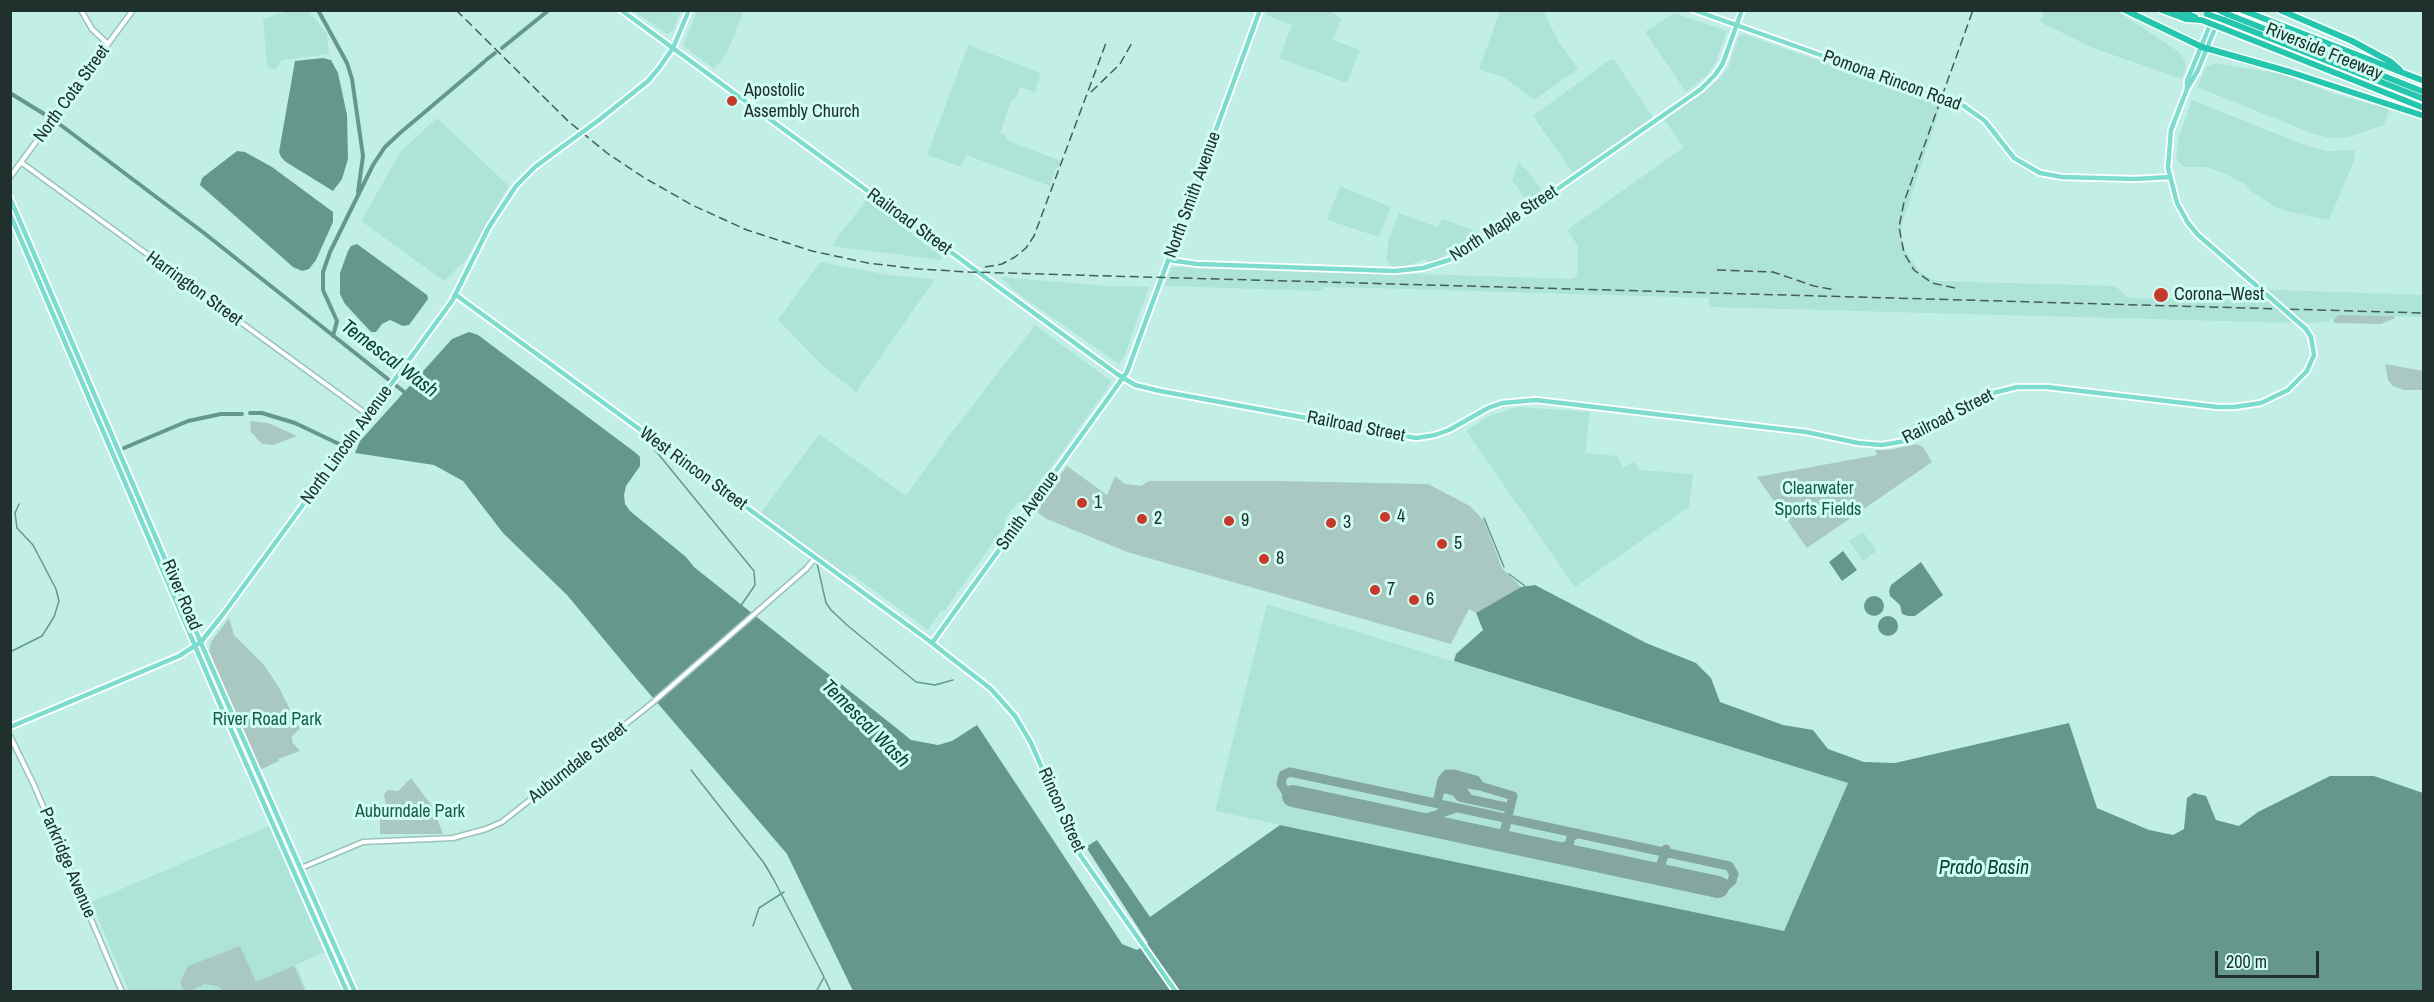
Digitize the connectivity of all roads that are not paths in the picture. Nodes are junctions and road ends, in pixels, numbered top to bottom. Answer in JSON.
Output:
{"nodes":[{"id":1,"x":81,"y":10,"type":"edge"},
{"id":2,"x":133,"y":10,"type":"edge"},
{"id":3,"x":621,"y":10,"type":"edge"},
{"id":4,"x":689,"y":10,"type":"edge"},
{"id":5,"x":1260,"y":10,"type":"edge"},
{"id":6,"x":1694,"y":10,"type":"edge"},
{"id":7,"x":1742,"y":10,"type":"edge"},
{"id":8,"x":2125,"y":10,"type":"edge"},
{"id":9,"x":2162,"y":10,"type":"edge"},
{"id":10,"x":2179,"y":10,"type":"edge"},
{"id":11,"x":2200,"y":10,"type":"edge"},
{"id":12,"x":2242,"y":10,"type":"edge"},
{"id":13,"x":2250,"y":10,"type":"edge"},
{"id":14,"x":2280,"y":10,"type":"edge"},
{"id":15,"x":2222,"y":13,"type":"edge"},
{"id":16,"x":2260,"y":18,"type":"junction"},
{"id":17,"x":2203,"y":20,"type":"junction"},
{"id":18,"x":1736,"y":26,"type":"junction"},
{"id":19,"x":108,"y":45,"type":"junction"},
{"id":20,"x":2204,"y":47,"type":"junction"},
{"id":21,"x":673,"y":48,"type":"junction"},
{"id":22,"x":2402,"y":72,"type":"junction"},
{"id":23,"x":2424,"y":81,"type":"edge"},
{"id":24,"x":2424,"y":92,"type":"edge"},
{"id":25,"x":2424,"y":99,"type":"edge"},
{"id":26,"x":2424,"y":108,"type":"edge"},
{"id":27,"x":2424,"y":116,"type":"edge"},
{"id":28,"x":21,"y":163,"type":"junction"},
{"id":29,"x":10,"y":177,"type":"edge"},
{"id":30,"x":2169,"y":177,"type":"junction"},
{"id":31,"x":10,"y":198,"type":"edge"},
{"id":32,"x":10,"y":214,"type":"edge"},
{"id":33,"x":1169,"y":260,"type":"junction"},
{"id":34,"x":456,"y":295,"type":"junction"},
{"id":35,"x":1124,"y":378,"type":"junction"},
{"id":36,"x":368,"y":415,"type":"junction"},
{"id":37,"x":815,"y":558,"type":"junction"},
{"id":38,"x":201,"y":642,"type":"junction"},
{"id":39,"x":932,"y":643,"type":"junction"},
{"id":40,"x":195,"y":647,"type":"junction"},
{"id":41,"x":10,"y":727,"type":"edge"},
{"id":42,"x":10,"y":736,"type":"edge"},
{"id":43,"x":300,"y":868,"type":"junction"},
{"id":44,"x":294,"y":871,"type":"junction"},
{"id":45,"x":122,"y":992,"type":"edge"},
{"id":46,"x":347,"y":992,"type":"edge"},
{"id":47,"x":355,"y":992,"type":"edge"},
{"id":48,"x":1176,"y":992,"type":"edge"}],
"edges":[{"from":1,"to":19,"type":"street"},
{"from":2,"to":19,"type":"street","name":"North Cota Street"},
{"from":3,"to":21,"type":"main road","name":"Railroad Street"},
{"from":4,"to":21,"type":"main road","name":"North Lincoln Avenue"},
{"from":5,"to":33,"type":"main road","name":"North Smith Avenue"},
{"from":6,"to":18,"type":"main road","name":"Pomona Rincon Road"},
{"from":7,"to":18,"type":"main road","name":"North Maple Street"},
{"from":8,"to":20,"type":"highway"},
{"from":9,"to":17,"type":"highway"},
{"from":10,"to":17,"type":"highway","name":"Riverside Freeway"},
{"from":11,"to":15,"type":"highway","bridge":true},
{"from":12,"to":16,"type":"highway","name":"Riverside Freeway"},
{"from":13,"to":16,"type":"highway"},
{"from":14,"to":22,"type":"highway"},
{"from":15,"to":20,"type":"main road"},
{"from":15,"to":24,"type":"highway"},
{"from":15,"to":25,"type":"highway"},
{"from":16,"to":22,"type":"highway","name":"Riverside Freeway"},
{"from":17,"to":26,"type":"highway","name":"Riverside Freeway","bridge":true},
{"from":18,"to":30,"type":"main road","name":"Pomona Rincon Road"},
{"from":18,"to":33,"type":"main road","name":"North Maple Street"},
{"from":19,"to":28,"type":"street","name":"North Cota Street"},
{"from":20,"to":27,"type":"highway"},
{"from":20,"to":30,"type":"main road"},
{"from":21,"to":34,"type":"main road","name":"North Lincoln Avenue","bridge":true},
{"from":21,"to":35,"type":"main road","name":"Railroad Street"},
{"from":22,"to":23,"type":"highway","name":"Riverside Freeway"},
{"from":28,"to":29,"type":"street","name":"North Cota Street"},
{"from":28,"to":36,"type":"street","name":"Harrington Street"},
{"from":30,"to":35,"type":"main road","name":"Railroad Street","bridge":true},
{"from":31,"to":38,"type":"main road","name":"River Road"},
{"from":32,"to":40,"type":"main road","name":"River Road"},
{"from":33,"to":35,"type":"main road","name":"North Smith Avenue"},
{"from":34,"to":36,"type":"main road","name":"North Lincoln Avenue"},
{"from":34,"to":37,"type":"main road","name":"West Rincon Street"},
{"from":35,"to":39,"type":"main road","name":"Smith Avenue"},
{"from":36,"to":38,"type":"main road","name":"North Lincoln Avenue"},
{"from":37,"to":39,"type":"main road","name":"West Rincon Street"},
{"from":37,"to":43,"type":"street","name":"Auburndale Street"},
{"from":38,"to":40,"type":"main road","name":"North Lincoln Avenue"},
{"from":38,"to":43,"type":"main road","name":"River Road"},
{"from":39,"to":48,"type":"main road","name":"Rincon Street"},
{"from":40,"to":41,"type":"main road","name":"North Lincoln Avenue"},
{"from":40,"to":44,"type":"main road","name":"River Road"},
{"from":42,"to":45,"type":"street","name":"Parkridge Avenue"},
{"from":43,"to":44,"type":"street","name":"Auburndale Street"},
{"from":43,"to":47,"type":"main road","name":"River Road"},
{"from":44,"to":46,"type":"main road","name":"River Road"}]}
